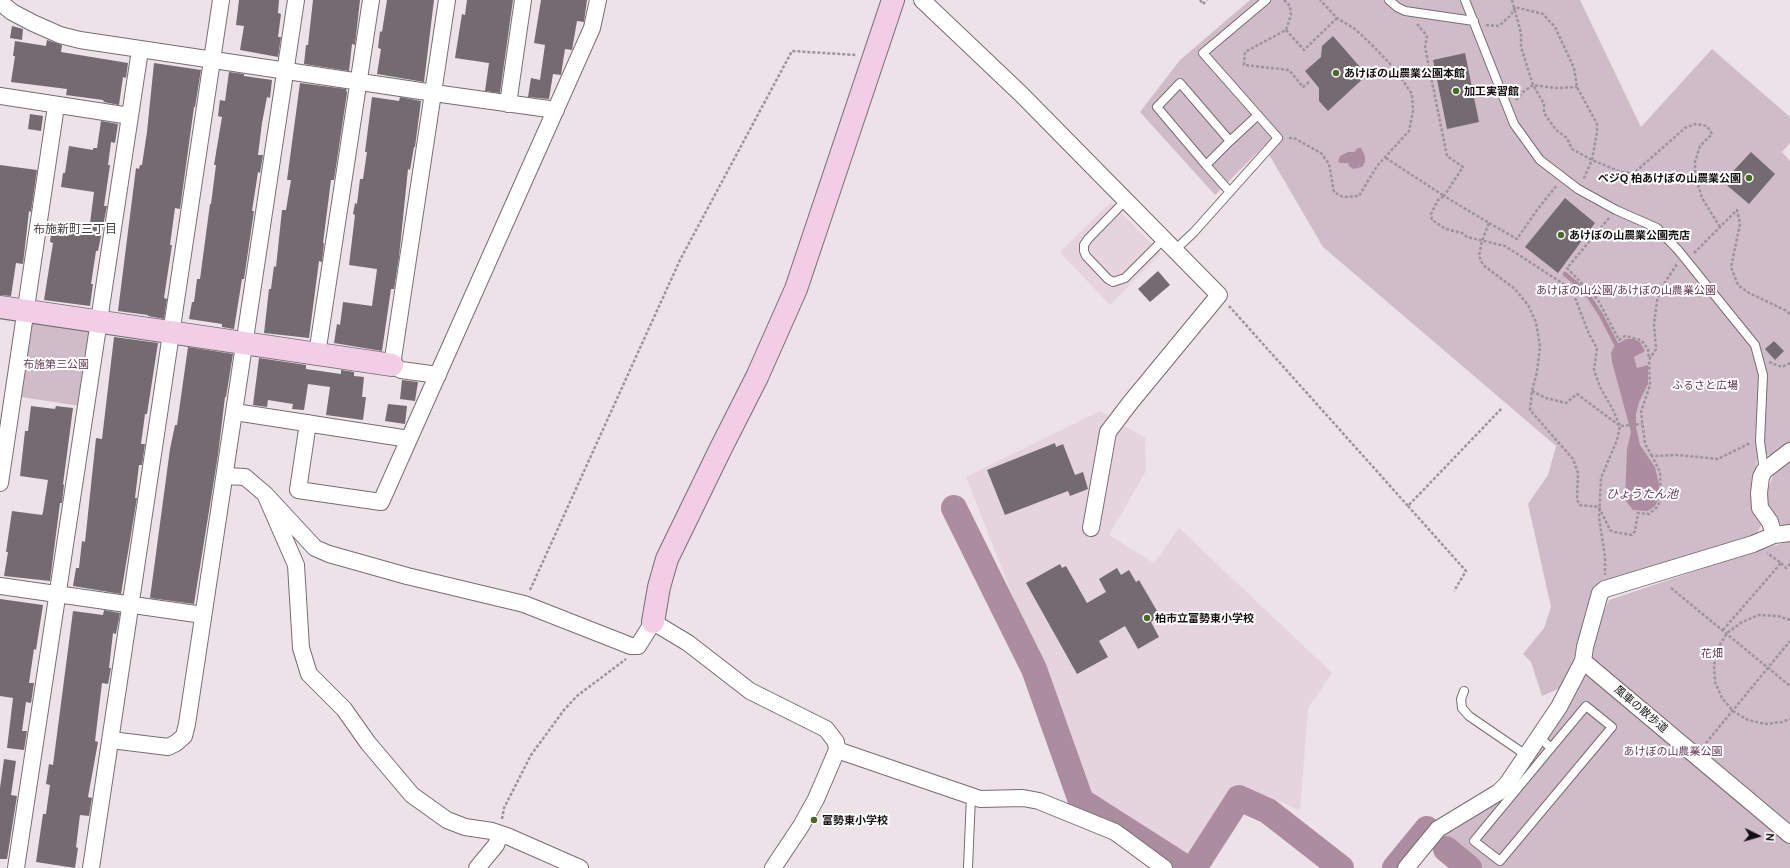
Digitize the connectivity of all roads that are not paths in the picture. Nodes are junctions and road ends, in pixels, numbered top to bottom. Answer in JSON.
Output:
{"nodes":[{"id":1,"x":221,"y":0,"type":"edge"},
{"id":2,"x":296,"y":0,"type":"edge"},
{"id":3,"x":371,"y":0,"type":"edge"},
{"id":4,"x":447,"y":0,"type":"edge"},
{"id":5,"x":523,"y":0,"type":"edge"},
{"id":6,"x":598,"y":0,"type":"edge"},
{"id":7,"x":893,"y":0,"type":"edge"},
{"id":8,"x":922,"y":0,"type":"edge"},
{"id":9,"x":1266,"y":0,"type":"edge"},
{"id":10,"x":1389,"y":0,"type":"edge"},
{"id":11,"x":1465,"y":0,"type":"edge"},
{"id":12,"x":0,"y":2,"type":"edge"},
{"id":13,"x":1474,"y":21,"type":"junction"},
{"id":14,"x":140,"y":50,"type":"junction"},
{"id":15,"x":212,"y":60,"type":"junction"},
{"id":16,"x":285,"y":71,"type":"junction"},
{"id":17,"x":359,"y":82,"type":"junction"},
{"id":18,"x":434,"y":93,"type":"junction"},
{"id":19,"x":0,"y":96,"type":"edge"},
{"id":20,"x":508,"y":104,"type":"junction"},
{"id":21,"x":56,"y":106,"type":"junction"},
{"id":22,"x":556,"y":110,"type":"junction"},
{"id":23,"x":1258,"y":115,"type":"junction"},
{"id":24,"x":130,"y":116,"type":"junction"},
{"id":25,"x":1230,"y":142,"type":"junction"},
{"id":26,"x":1206,"y":166,"type":"junction"},
{"id":27,"x":1230,"y":192,"type":"junction"},
{"id":28,"x":1126,"y":200,"type":"junction"},
{"id":29,"x":1164,"y":239,"type":"junction"},
{"id":30,"x":1175,"y":250,"type":"junction"},
{"id":31,"x":0,"y":307,"type":"edge"},
{"id":32,"x":26,"y":311,"type":"junction"},
{"id":33,"x":99,"y":322,"type":"junction"},
{"id":34,"x":172,"y":333,"type":"junction"},
{"id":35,"x":244,"y":344,"type":"junction"},
{"id":36,"x":317,"y":354,"type":"junction"},
{"id":37,"x":392,"y":365,"type":"junction"},
{"id":38,"x":438,"y":375,"type":"junction"},
{"id":39,"x":235,"y":412,"type":"junction"},
{"id":40,"x":308,"y":423,"type":"junction"},
{"id":41,"x":409,"y":439,"type":"junction"},
{"id":42,"x":1790,"y":451,"type":"edge"},
{"id":43,"x":1764,"y":471,"type":"junction"},
{"id":44,"x":226,"y":476,"type":"junction"},
{"id":45,"x":0,"y":484,"type":"edge"},
{"id":46,"x":265,"y":494,"type":"junction"},
{"id":47,"x":1091,"y":528,"type":"dead end"},
{"id":48,"x":1790,"y":533,"type":"edge"},
{"id":49,"x":1768,"y":537,"type":"junction"},
{"id":50,"x":0,"y":586,"type":"edge"},
{"id":51,"x":58,"y":594,"type":"junction"},
{"id":52,"x":131,"y":605,"type":"junction"},
{"id":53,"x":204,"y":616,"type":"junction"},
{"id":54,"x":653,"y":622,"type":"junction"},
{"id":55,"x":1583,"y":661,"type":"junction"},
{"id":56,"x":1464,"y":691,"type":"dead end"},
{"id":57,"x":1539,"y":737,"type":"junction"},
{"id":58,"x":111,"y":740,"type":"junction"},
{"id":59,"x":1552,"y":748,"type":"junction"},
{"id":60,"x":837,"y":750,"type":"junction"},
{"id":61,"x":1526,"y":755,"type":"junction"},
{"id":62,"x":971,"y":796,"type":"junction"},
{"id":63,"x":500,"y":834,"type":"junction"},
{"id":64,"x":1790,"y":835,"type":"edge"},
{"id":65,"x":16,"y":868,"type":"edge"},
{"id":66,"x":91,"y":868,"type":"edge"},
{"id":67,"x":477,"y":868,"type":"edge"},
{"id":68,"x":580,"y":868,"type":"edge"},
{"id":69,"x":773,"y":868,"type":"edge"},
{"id":70,"x":968,"y":868,"type":"edge"},
{"id":71,"x":1164,"y":868,"type":"edge"},
{"id":72,"x":1406,"y":868,"type":"edge"}],
"edges":[{"from":1,"to":15,"type":"street"},
{"from":2,"to":16,"type":"street"},
{"from":3,"to":17,"type":"street"},
{"from":4,"to":18,"type":"street"},
{"from":5,"to":20,"type":"street"},
{"from":6,"to":22,"type":"street"},
{"from":7,"to":54,"type":"street"},
{"from":8,"to":28,"type":"street"},
{"from":9,"to":23,"type":"lane"},
{"from":10,"to":13,"type":"lane"},
{"from":11,"to":13,"type":"lane"},
{"from":12,"to":14,"type":"street"},
{"from":13,"to":43,"type":"lane"},
{"from":14,"to":15,"type":"street"},
{"from":14,"to":24,"type":"street"},
{"from":15,"to":16,"type":"street"},
{"from":15,"to":34,"type":"street"},
{"from":16,"to":17,"type":"street"},
{"from":16,"to":35,"type":"street"},
{"from":17,"to":18,"type":"street"},
{"from":17,"to":36,"type":"street"},
{"from":18,"to":20,"type":"street"},
{"from":18,"to":37,"type":"street"},
{"from":19,"to":21,"type":"street"},
{"from":20,"to":22,"type":"street"},
{"from":21,"to":24,"type":"street"},
{"from":21,"to":32,"type":"street"},
{"from":22,"to":38,"type":"street"},
{"from":23,"to":25,"type":"lane"},
{"from":23,"to":27,"type":"lane"},
{"from":24,"to":33,"type":"street"},
{"from":25,"to":26,"type":"lane"},
{"from":25,"to":26,"type":"lane"},
{"from":26,"to":27,"type":"lane"},
{"from":27,"to":30,"type":"lane"},
{"from":28,"to":29,"type":"street"},
{"from":28,"to":29,"type":"lane"},
{"from":29,"to":30,"type":"street"},
{"from":30,"to":47,"type":"street"},
{"from":31,"to":32,"type":"street"},
{"from":32,"to":33,"type":"street"},
{"from":32,"to":45,"type":"street"},
{"from":33,"to":34,"type":"street"},
{"from":33,"to":51,"type":"street"},
{"from":34,"to":35,"type":"street"},
{"from":34,"to":52,"type":"street"},
{"from":35,"to":36,"type":"street"},
{"from":35,"to":39,"type":"street"},
{"from":36,"to":37,"type":"street"},
{"from":37,"to":38,"type":"street"},
{"from":38,"to":41,"type":"street"},
{"from":39,"to":40,"type":"street"},
{"from":39,"to":44,"type":"street"},
{"from":40,"to":41,"type":"street"},
{"from":40,"to":41,"type":"street"},
{"from":42,"to":43,"type":"street"},
{"from":43,"to":49,"type":"street"},
{"from":44,"to":46,"type":"street"},
{"from":44,"to":53,"type":"street"},
{"from":46,"to":54,"type":"street"},
{"from":46,"to":63,"type":"street"},
{"from":48,"to":49,"type":"street"},
{"from":49,"to":55,"type":"street"},
{"from":50,"to":51,"type":"street"},
{"from":51,"to":52,"type":"street"},
{"from":51,"to":65,"type":"street"},
{"from":52,"to":53,"type":"street"},
{"from":52,"to":58,"type":"street"},
{"from":53,"to":58,"type":"street"},
{"from":54,"to":60,"type":"street"},
{"from":55,"to":57,"type":"street"},
{"from":55,"to":64,"type":"street","name":"風車の散歩道"},
{"from":56,"to":61,"type":"lane"},
{"from":57,"to":59,"type":"lane"},
{"from":57,"to":61,"type":"street"},
{"from":58,"to":66,"type":"street"},
{"from":59,"to":59,"type":"lane"},
{"from":60,"to":62,"type":"street"},
{"from":60,"to":69,"type":"street"},
{"from":61,"to":72,"type":"street"},
{"from":62,"to":70,"type":"lane"},
{"from":62,"to":71,"type":"street"},
{"from":63,"to":67,"type":"street"},
{"from":63,"to":68,"type":"street"}]}
